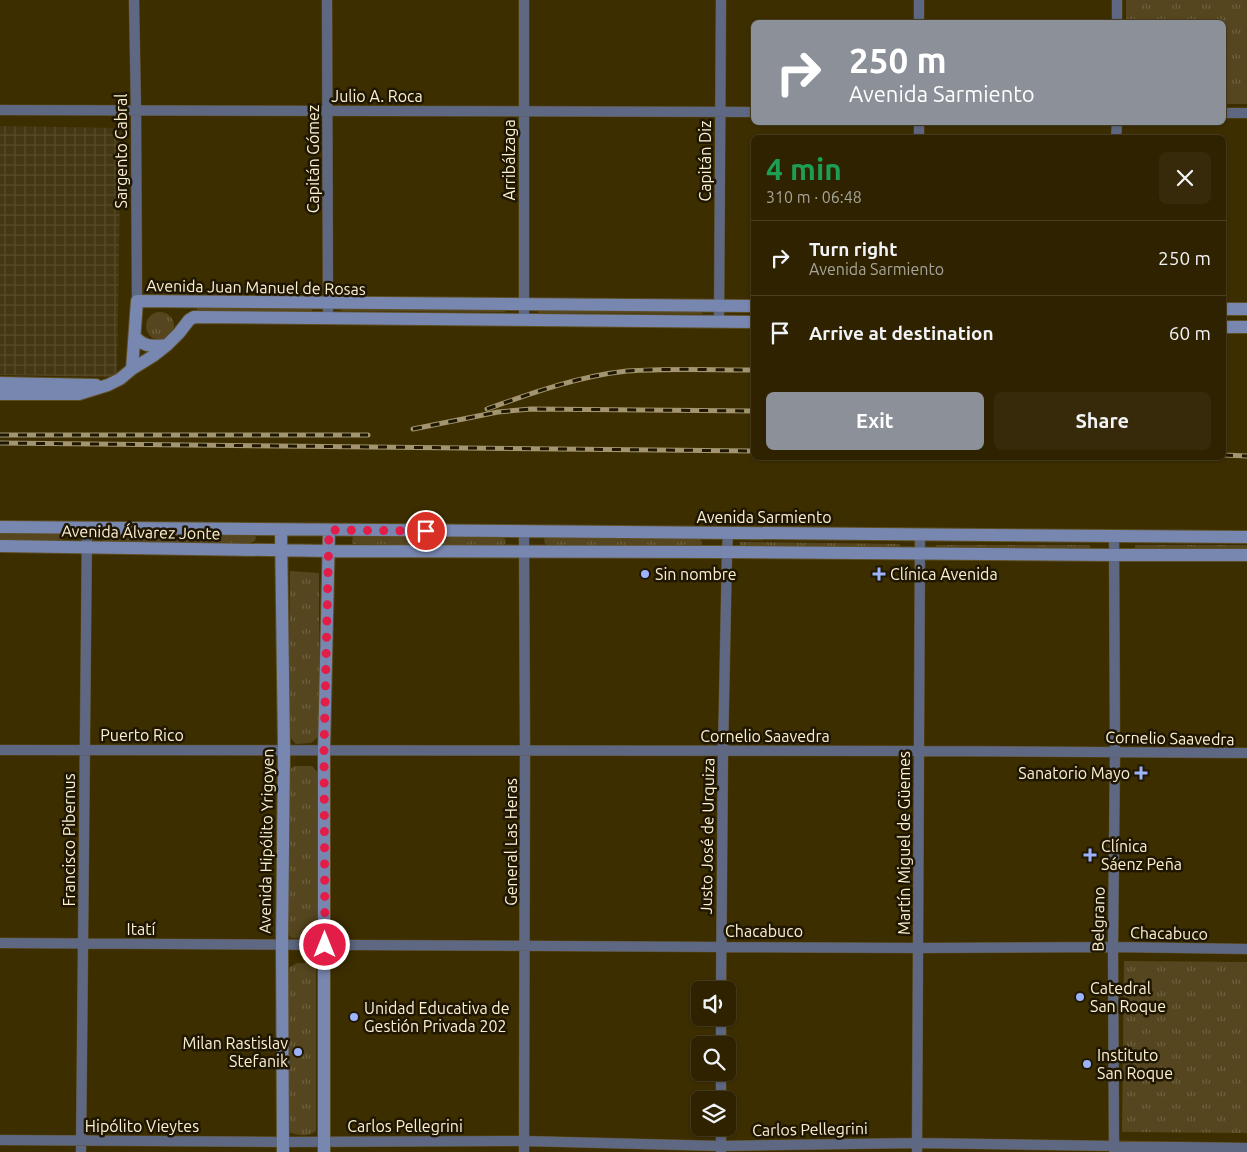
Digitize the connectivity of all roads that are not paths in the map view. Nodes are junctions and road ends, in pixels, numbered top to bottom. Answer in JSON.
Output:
{"nodes":[{"id":1,"x":134,"y":0,"type":"edge"},
{"id":2,"x":327,"y":0,"type":"edge"},
{"id":3,"x":524,"y":0,"type":"edge"},
{"id":4,"x":721,"y":0,"type":"edge"},
{"id":5,"x":919,"y":0,"type":"edge"},
{"id":6,"x":1117,"y":0,"type":"edge"},
{"id":7,"x":919,"y":20,"type":"edge"},
{"id":8,"x":1117,"y":20,"type":"edge"},
{"id":9,"x":0,"y":110,"type":"edge"},
{"id":10,"x":136,"y":110,"type":"junction"},
{"id":11,"x":328,"y":110,"type":"junction"},
{"id":12,"x":524,"y":111,"type":"junction"},
{"id":13,"x":720,"y":112,"type":"junction"},
{"id":14,"x":751,"y":112,"type":"edge"},
{"id":15,"x":1226,"y":113,"type":"edge"},
{"id":16,"x":1247,"y":114,"type":"edge"},
{"id":17,"x":137,"y":302,"type":"junction"},
{"id":18,"x":178,"y":302,"type":"junction"},
{"id":19,"x":328,"y":304,"type":"junction"},
{"id":20,"x":524,"y":305,"type":"junction"},
{"id":21,"x":719,"y":306,"type":"junction"},
{"id":22,"x":751,"y":306,"type":"edge"},
{"id":23,"x":1226,"y":309,"type":"edge"},
{"id":24,"x":1247,"y":309,"type":"edge"},
{"id":25,"x":328,"y":318,"type":"junction"},
{"id":26,"x":189,"y":320,"type":"junction"},
{"id":27,"x":524,"y":320,"type":"junction"},
{"id":28,"x":718,"y":322,"type":"junction"},
{"id":29,"x":751,"y":322,"type":"edge"},
{"id":30,"x":1226,"y":327,"type":"edge"},
{"id":31,"x":1247,"y":327,"type":"edge"},
{"id":32,"x":135,"y":337,"type":"junction"},
{"id":33,"x":167,"y":345,"type":"junction"},
{"id":34,"x":132,"y":369,"type":"junction"},
{"id":35,"x":0,"y":383,"type":"edge"},
{"id":36,"x":108,"y":385,"type":"junction"},
{"id":37,"x":0,"y":394,"type":"edge"},
{"id":38,"x":0,"y":528,"type":"edge"},
{"id":39,"x":87,"y":528,"type":"junction"},
{"id":40,"x":281,"y":530,"type":"junction"},
{"id":41,"x":329,"y":530,"type":"junction"},
{"id":42,"x":524,"y":532,"type":"junction"},
{"id":43,"x":728,"y":533,"type":"junction"},
{"id":44,"x":920,"y":535,"type":"junction"},
{"id":45,"x":1114,"y":536,"type":"junction"},
{"id":46,"x":1247,"y":537,"type":"edge"},
{"id":47,"x":0,"y":546,"type":"edge"},
{"id":48,"x":86,"y":547,"type":"junction"},
{"id":49,"x":282,"y":550,"type":"junction"},
{"id":50,"x":329,"y":551,"type":"junction"},
{"id":51,"x":523,"y":552,"type":"junction"},
{"id":52,"x":727,"y":552,"type":"junction"},
{"id":53,"x":920,"y":553,"type":"junction"},
{"id":54,"x":1114,"y":555,"type":"junction"},
{"id":55,"x":1247,"y":555,"type":"edge"},
{"id":56,"x":0,"y":750,"type":"edge"},
{"id":57,"x":84,"y":750,"type":"junction"},
{"id":58,"x":284,"y":750,"type":"junction"},
{"id":59,"x":324,"y":750,"type":"junction"},
{"id":60,"x":526,"y":750,"type":"junction"},
{"id":61,"x":723,"y":751,"type":"junction"},
{"id":62,"x":919,"y":751,"type":"junction"},
{"id":63,"x":1115,"y":752,"type":"junction"},
{"id":64,"x":1247,"y":754,"type":"edge"},
{"id":65,"x":0,"y":943,"type":"edge"},
{"id":66,"x":83,"y":943,"type":"junction"},
{"id":67,"x":282,"y":944,"type":"junction"},
{"id":68,"x":325,"y":945,"type":"junction"},
{"id":69,"x":526,"y":946,"type":"junction"},
{"id":70,"x":722,"y":946,"type":"junction"},
{"id":71,"x":1113,"y":947,"type":"junction"},
{"id":72,"x":918,"y":948,"type":"junction"},
{"id":73,"x":1247,"y":949,"type":"edge"},
{"id":74,"x":721,"y":981,"type":"edge"},
{"id":75,"x":721,"y":1136,"type":"edge"},
{"id":76,"x":0,"y":1140,"type":"edge"},
{"id":77,"x":81,"y":1140,"type":"junction"},
{"id":78,"x":283,"y":1147,"type":"edge"},
{"id":79,"x":324,"y":1147,"type":"edge"},
{"id":80,"x":524,"y":1147,"type":"edge"},
{"id":81,"x":917,"y":1147,"type":"edge"},
{"id":82,"x":1247,"y":1148,"type":"edge"},
{"id":83,"x":720,"y":1149,"type":"edge"},
{"id":84,"x":1114,"y":1149,"type":"edge"},
{"id":85,"x":81,"y":1152,"type":"edge"}],
"edges":[{"from":1,"to":10,"type":"street","name":"Sargento Cabral"},
{"from":2,"to":11,"type":"street","name":"Capitán Gómez"},
{"from":3,"to":12,"type":"street","name":"Arribálzaga"},
{"from":4,"to":13,"type":"street","name":"Capitán Diz"},
{"from":5,"to":7,"type":"street"},
{"from":6,"to":8,"type":"street"},
{"from":9,"to":10,"type":"street","name":"Julio A. Roca"},
{"from":10,"to":11,"type":"street","name":"Julio A. Roca"},
{"from":10,"to":17,"type":"street","name":"Sargento Cabral"},
{"from":11,"to":12,"type":"street","name":"Julio A. Roca"},
{"from":11,"to":19,"type":"street","name":"Capitán Gómez"},
{"from":12,"to":13,"type":"street","name":"Julio A. Roca"},
{"from":12,"to":20,"type":"street","name":"Arribálzaga"},
{"from":13,"to":14,"type":"street","name":"Julio A. Roca"},
{"from":13,"to":21,"type":"street","name":"Capitán Diz"},
{"from":15,"to":16,"type":"street"},
{"from":17,"to":18,"type":"main road","name":"Avenida Juan Manuel de Rosas"},
{"from":17,"to":32,"type":"main road","name":"Avenida Juan Manuel de Rosas"},
{"from":18,"to":19,"type":"main road","name":"Avenida Juan Manuel de Rosas"},
{"from":18,"to":26,"type":"main road"},
{"from":19,"to":20,"type":"main road","name":"Avenida Juan Manuel de Rosas"},
{"from":19,"to":25,"type":"street","name":"Capitán Gómez"},
{"from":20,"to":21,"type":"main road","name":"Avenida Juan Manuel de Rosas"},
{"from":20,"to":27,"type":"street","name":"Arribálzaga"},
{"from":21,"to":22,"type":"main road","name":"Avenida Juan Manuel de Rosas"},
{"from":21,"to":28,"type":"street","name":"Capitán Diz"},
{"from":23,"to":24,"type":"main road"},
{"from":25,"to":26,"type":"main road","name":"Avenida Juan Manuel de Rosas"},
{"from":25,"to":27,"type":"main road","name":"Avenida Juan Manuel de Rosas"},
{"from":26,"to":33,"type":"main road"},
{"from":27,"to":28,"type":"main road","name":"Avenida Juan Manuel de Rosas"},
{"from":28,"to":29,"type":"main road","name":"Avenida Juan Manuel de Rosas"},
{"from":30,"to":31,"type":"main road"},
{"from":32,"to":33,"type":"main road"},
{"from":32,"to":34,"type":"main road","name":"Avenida Juan Manuel de Rosas"},
{"from":33,"to":34,"type":"main road"},
{"from":34,"to":36,"type":"main road"},
{"from":35,"to":36,"type":"main road"},
{"from":36,"to":37,"type":"main road"},
{"from":38,"to":39,"type":"main road","name":"Avenida Álvarez Jonte"},
{"from":39,"to":40,"type":"main road","name":"Avenida Álvarez Jonte"},
{"from":39,"to":48,"type":"street","name":"Francisco Pibernus"},
{"from":40,"to":41,"type":"main road","name":"Avenida Sarmiento"},
{"from":40,"to":49,"type":"main road","name":"Avenida Hipólito Yrigoyen"},
{"from":41,"to":42,"type":"main road","name":"Avenida Sarmiento"},
{"from":41,"to":50,"type":"main road"},
{"from":42,"to":43,"type":"main road","name":"Avenida Sarmiento"},
{"from":42,"to":51,"type":"street","name":"General Las Heras"},
{"from":43,"to":44,"type":"main road","name":"Avenida Sarmiento"},
{"from":43,"to":52,"type":"street","name":"Justo José de Urquiza"},
{"from":44,"to":45,"type":"main road","name":"Avenida Sarmiento"},
{"from":44,"to":53,"type":"street","name":"Martín Miguel de Güemes"},
{"from":45,"to":46,"type":"main road","name":"Avenida Sarmiento"},
{"from":45,"to":54,"type":"street","name":"Belgrano"},
{"from":47,"to":48,"type":"main road","name":"Avenida Álvarez Jonte"},
{"from":48,"to":49,"type":"main road","name":"Avenida Álvarez Jonte"},
{"from":48,"to":57,"type":"street","name":"Francisco Pibernus"},
{"from":49,"to":50,"type":"main road"},
{"from":49,"to":58,"type":"main road","name":"Avenida Hipólito Yrigoyen"},
{"from":50,"to":51,"type":"main road"},
{"from":50,"to":59,"type":"main road"},
{"from":51,"to":52,"type":"main road"},
{"from":51,"to":60,"type":"street","name":"General Las Heras"},
{"from":52,"to":53,"type":"main road"},
{"from":52,"to":61,"type":"street","name":"Justo José de Urquiza"},
{"from":53,"to":54,"type":"main road"},
{"from":53,"to":62,"type":"street","name":"Martín Miguel de Güemes"},
{"from":54,"to":55,"type":"main road"},
{"from":54,"to":63,"type":"street","name":"Belgrano"},
{"from":56,"to":57,"type":"street","name":"Puerto Rico"},
{"from":57,"to":58,"type":"street","name":"Puerto Rico"},
{"from":57,"to":66,"type":"street","name":"Francisco Pibernus"},
{"from":58,"to":59,"type":"street","name":"Cornelio Saavedra"},
{"from":58,"to":67,"type":"main road","name":"Avenida Hipólito Yrigoyen"},
{"from":59,"to":60,"type":"street","name":"Cornelio Saavedra"},
{"from":59,"to":68,"type":"main road"},
{"from":60,"to":61,"type":"street","name":"Cornelio Saavedra"},
{"from":60,"to":69,"type":"street","name":"General Las Heras"},
{"from":61,"to":62,"type":"street","name":"Cornelio Saavedra"},
{"from":61,"to":70,"type":"street","name":"Justo José de Urquiza"},
{"from":62,"to":63,"type":"street","name":"Cornelio Saavedra"},
{"from":62,"to":72,"type":"street","name":"Martín Miguel de Güemes"},
{"from":63,"to":64,"type":"street","name":"Cornelio Saavedra"},
{"from":63,"to":71,"type":"street","name":"Belgrano"},
{"from":65,"to":66,"type":"street","name":"Itatí"},
{"from":66,"to":67,"type":"street","name":"Itatí"},
{"from":66,"to":77,"type":"street","name":"Francisco Pibernus"},
{"from":67,"to":68,"type":"street","name":"Chacabuco"},
{"from":67,"to":78,"type":"main road","name":"Avenida Hipólito Yrigoyen"},
{"from":68,"to":69,"type":"street","name":"Chacabuco"},
{"from":68,"to":79,"type":"main road"},
{"from":69,"to":70,"type":"street","name":"Chacabuco"},
{"from":69,"to":80,"type":"street","name":"General Las Heras"},
{"from":70,"to":72,"type":"street","name":"Chacabuco"},
{"from":70,"to":74,"type":"street","name":"Justo José de Urquiza"},
{"from":71,"to":72,"type":"street","name":"Chacabuco"},
{"from":71,"to":73,"type":"street","name":"Chacabuco"},
{"from":71,"to":84,"type":"street","name":"Belgrano"},
{"from":72,"to":81,"type":"street","name":"Martín Miguel de Güemes"},
{"from":75,"to":83,"type":"street"},
{"from":76,"to":77,"type":"street","name":"Hipólito Vieytes"},
{"from":77,"to":78,"type":"street","name":"Hipólito Vieytes"},
{"from":77,"to":85,"type":"street","name":"Francisco Pibernus"},
{"from":78,"to":79,"type":"street","name":"Carlos Pellegrini"},
{"from":79,"to":80,"type":"street","name":"Carlos Pellegrini"},
{"from":80,"to":83,"type":"street","name":"Carlos Pellegrini"},
{"from":81,"to":83,"type":"street","name":"Carlos Pellegrini"},
{"from":81,"to":84,"type":"street","name":"Carlos Pellegrini"},
{"from":82,"to":84,"type":"street","name":"Carlos Pellegrini"}]}
